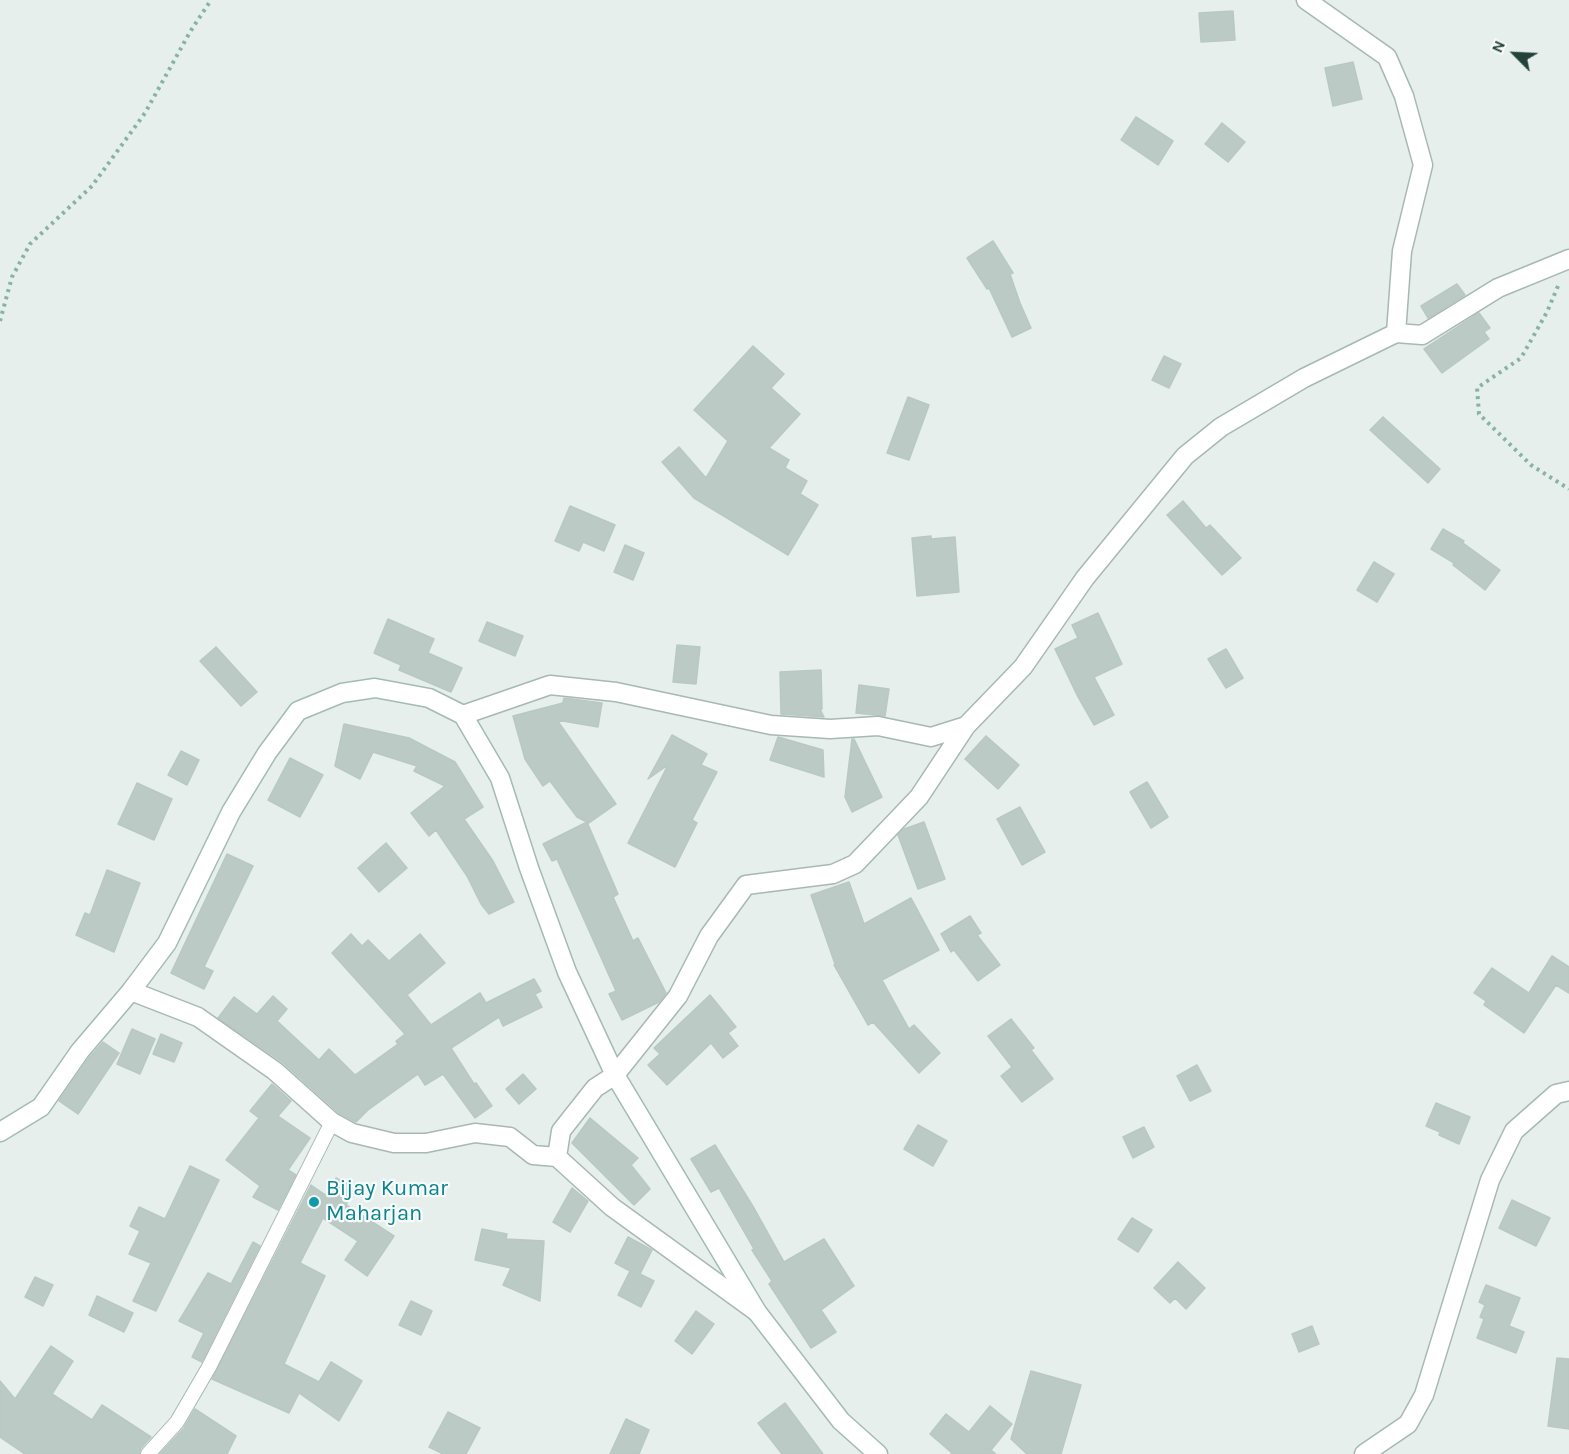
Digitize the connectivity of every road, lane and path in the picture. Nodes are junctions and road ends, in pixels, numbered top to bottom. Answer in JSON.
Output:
{"nodes":[{"id":1,"x":211,"y":0,"type":"edge"},
{"id":2,"x":1306,"y":0,"type":"edge"},
{"id":3,"x":1569,"y":260,"type":"edge"},
{"id":4,"x":1560,"y":281,"type":"dead end"},
{"id":5,"x":0,"y":321,"type":"edge"},
{"id":6,"x":1396,"y":333,"type":"junction"},
{"id":7,"x":1569,"y":489,"type":"edge"},
{"id":8,"x":463,"y":715,"type":"junction"},
{"id":9,"x":966,"y":726,"type":"junction"},
{"id":10,"x":132,"y":991,"type":"junction"},
{"id":11,"x":615,"y":1075,"type":"junction"},
{"id":12,"x":1569,"y":1091,"type":"edge"},
{"id":13,"x":332,"y":1122,"type":"junction"},
{"id":14,"x":0,"y":1132,"type":"edge"},
{"id":15,"x":557,"y":1157,"type":"junction"},
{"id":16,"x":757,"y":1312,"type":"junction"},
{"id":17,"x":148,"y":1454,"type":"edge"},
{"id":18,"x":878,"y":1454,"type":"edge"},
{"id":19,"x":1364,"y":1454,"type":"edge"}],
"edges":[{"from":1,"to":5,"type":"path"},
{"from":2,"to":6,"type":"street"},
{"from":3,"to":6,"type":"street"},
{"from":4,"to":7,"type":"path"},
{"from":6,"to":9,"type":"street"},
{"from":8,"to":9,"type":"street"},
{"from":8,"to":10,"type":"street"},
{"from":8,"to":11,"type":"street"},
{"from":9,"to":11,"type":"street"},
{"from":10,"to":13,"type":"street"},
{"from":10,"to":14,"type":"street"},
{"from":11,"to":15,"type":"street"},
{"from":11,"to":16,"type":"street"},
{"from":12,"to":19,"type":"street"},
{"from":13,"to":15,"type":"street"},
{"from":13,"to":17,"type":"lane"},
{"from":15,"to":16,"type":"street"},
{"from":16,"to":18,"type":"street"}]}
